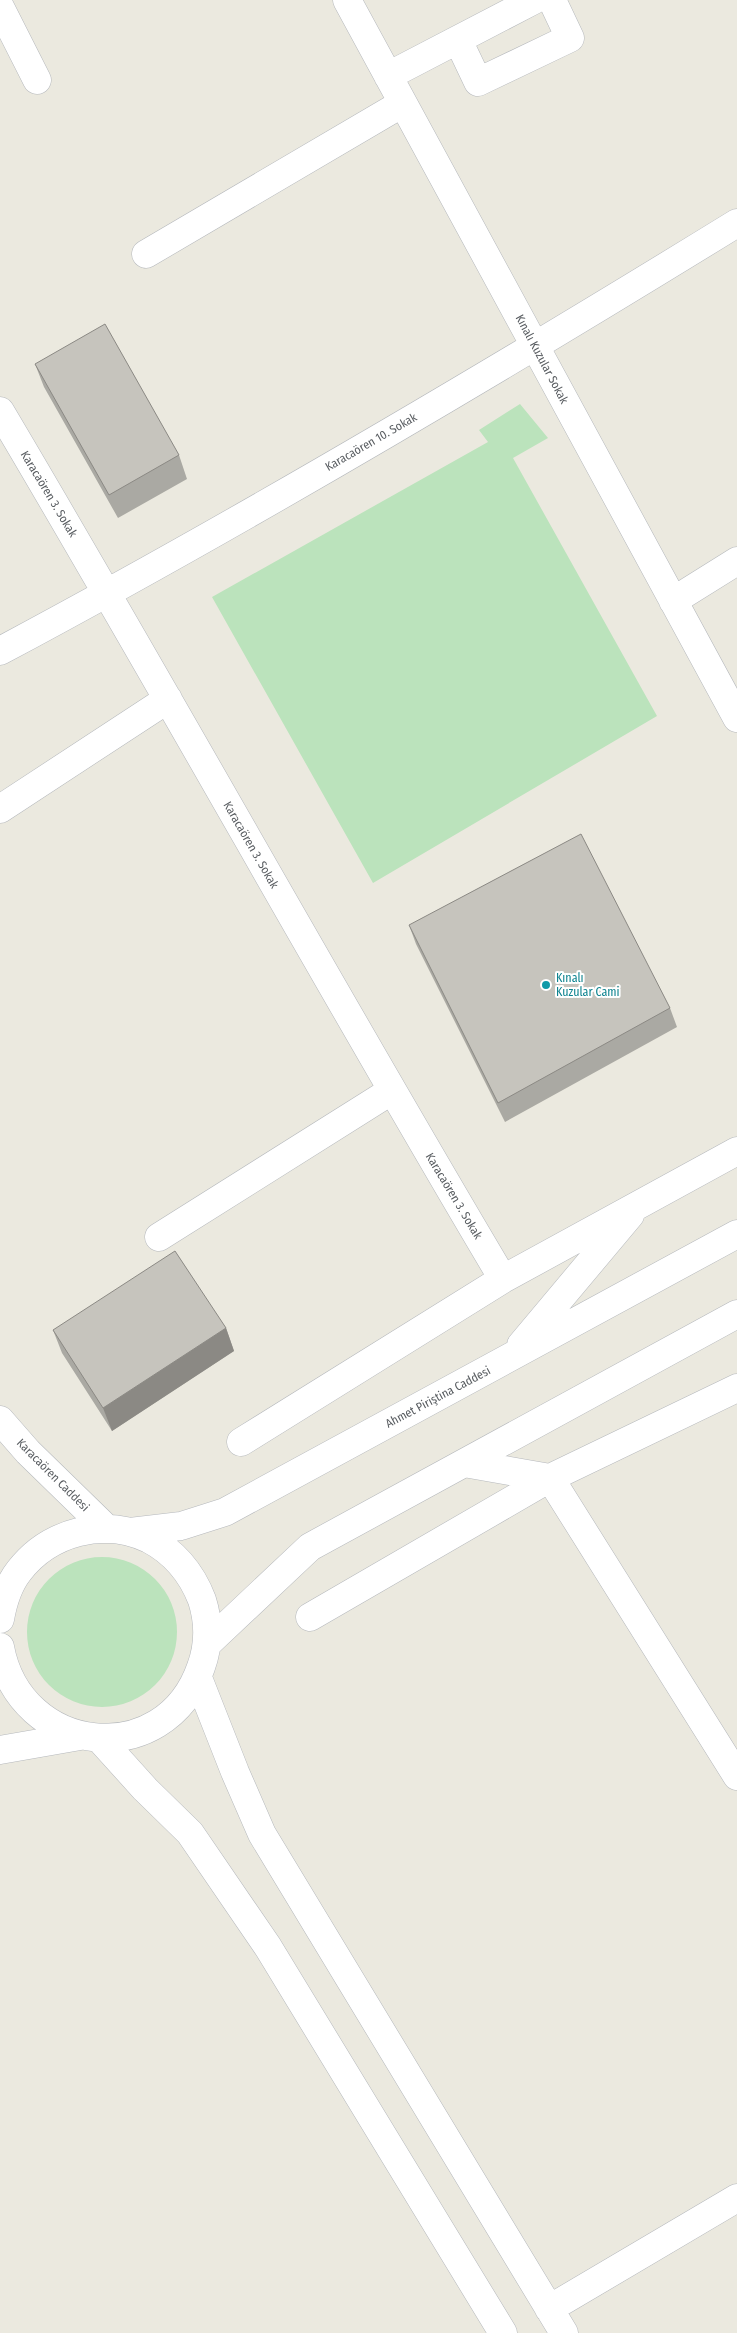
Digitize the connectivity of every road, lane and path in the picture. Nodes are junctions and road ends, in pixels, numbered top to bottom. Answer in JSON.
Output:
{"nodes":[{"id":1,"x":534,"y":0,"type":"edge"},
{"id":2,"x":552,"y":0,"type":"edge"},
{"id":3,"x":355,"y":3,"type":"edge"},
{"id":4,"x":0,"y":7,"type":"edge"},
{"id":5,"x":458,"y":40,"type":"junction"},
{"id":6,"x":388,"y":76,"type":"junction"},
{"id":7,"x":37,"y":80,"type":"dead end"},
{"id":8,"x":403,"y":103,"type":"junction"},
{"id":9,"x":737,"y":223,"type":"edge"},
{"id":10,"x":146,"y":254,"type":"dead end"},
{"id":11,"x":536,"y":347,"type":"junction"},
{"id":12,"x":0,"y":411,"type":"edge"},
{"id":13,"x":737,"y":561,"type":"edge"},
{"id":14,"x":108,"y":594,"type":"junction"},
{"id":15,"x":673,"y":601,"type":"junction"},
{"id":16,"x":0,"y":651,"type":"edge"},
{"id":17,"x":168,"y":700,"type":"junction"},
{"id":18,"x":737,"y":718,"type":"edge"},
{"id":19,"x":0,"y":809,"type":"edge"},
{"id":20,"x":392,"y":1091,"type":"junction"},
{"id":21,"x":737,"y":1151,"type":"edge"},
{"id":22,"x":639,"y":1205,"type":"junction"},
{"id":23,"x":737,"y":1234,"type":"edge"},
{"id":24,"x":159,"y":1237,"type":"dead end"},
{"id":25,"x":503,"y":1279,"type":"junction"},
{"id":26,"x":737,"y":1314,"type":"edge"},
{"id":27,"x":511,"y":1358,"type":"junction"},
{"id":28,"x":737,"y":1388,"type":"edge"},
{"id":29,"x":0,"y":1420,"type":"edge"},
{"id":30,"x":241,"y":1442,"type":"dead end"},
{"id":31,"x":464,"y":1463,"type":"junction"},
{"id":32,"x":550,"y":1478,"type":"junction"},
{"id":33,"x":118,"y":1530,"type":"junction"},
{"id":34,"x":2,"y":1597,"type":"edge"},
{"id":35,"x":310,"y":1617,"type":"dead end"},
{"id":36,"x":207,"y":1644,"type":"junction"},
{"id":37,"x":0,"y":1647,"type":"edge"},
{"id":38,"x":198,"y":1678,"type":"junction"},
{"id":39,"x":90,"y":1737,"type":"junction"},
{"id":40,"x":0,"y":1750,"type":"edge"},
{"id":41,"x":737,"y":1776,"type":"edge"},
{"id":42,"x":737,"y":2198,"type":"edge"},
{"id":43,"x":549,"y":2309,"type":"junction"},
{"id":44,"x":493,"y":2329,"type":"edge"},
{"id":45,"x":564,"y":2333,"type":"edge"}],
"edges":[{"from":1,"to":5,"type":"street"},
{"from":2,"to":5,"type":"street"},
{"from":3,"to":6,"type":"street","name":"Kınalı Kuzular Sokak"},
{"from":4,"to":7,"type":"street"},
{"from":5,"to":6,"type":"street"},
{"from":6,"to":8,"type":"street","name":"Kınalı Kuzular Sokak"},
{"from":8,"to":10,"type":"street"},
{"from":8,"to":11,"type":"street","name":"Kınalı Kuzular Sokak"},
{"from":9,"to":11,"type":"street","name":"Karacaören 10. Sokak"},
{"from":11,"to":14,"type":"street","name":"Karacaören 10. Sokak"},
{"from":11,"to":15,"type":"street","name":"Kınalı Kuzular Sokak"},
{"from":12,"to":14,"type":"street","name":"Karacaören 3. Sokak"},
{"from":13,"to":15,"type":"street"},
{"from":14,"to":16,"type":"street","name":"Karacaören 10. Sokak"},
{"from":14,"to":17,"type":"street","name":"Karacaören 3. Sokak"},
{"from":15,"to":18,"type":"street","name":"Kınalı Kuzular Sokak"},
{"from":17,"to":19,"type":"street"},
{"from":17,"to":20,"type":"street","name":"Karacaören 3. Sokak"},
{"from":20,"to":24,"type":"street"},
{"from":20,"to":25,"type":"street","name":"Karacaören 3. Sokak"},
{"from":21,"to":22,"type":"street"},
{"from":22,"to":25,"type":"street"},
{"from":22,"to":27,"type":"street"},
{"from":23,"to":27,"type":"street","name":"Ahmet Piriştina Caddesi"},
{"from":25,"to":30,"type":"street"},
{"from":26,"to":31,"type":"street"},
{"from":27,"to":33,"type":"street","name":"Ahmet Piriştina Caddesi"},
{"from":28,"to":32,"type":"street"},
{"from":29,"to":33,"type":"street","name":"Karacaören Caddesi"},
{"from":31,"to":32,"type":"street"},
{"from":31,"to":36,"type":"street"},
{"from":32,"to":35,"type":"street"},
{"from":32,"to":41,"type":"street"},
{"from":33,"to":34,"type":"street","name":"Ahmet Piriştina Caddesi"},
{"from":33,"to":36,"type":"street"},
{"from":36,"to":38,"type":"street"},
{"from":37,"to":39,"type":"street"},
{"from":38,"to":39,"type":"street"},
{"from":38,"to":43,"type":"street"},
{"from":39,"to":40,"type":"street"},
{"from":39,"to":44,"type":"street"},
{"from":42,"to":43,"type":"street"},
{"from":43,"to":45,"type":"street"}]}
